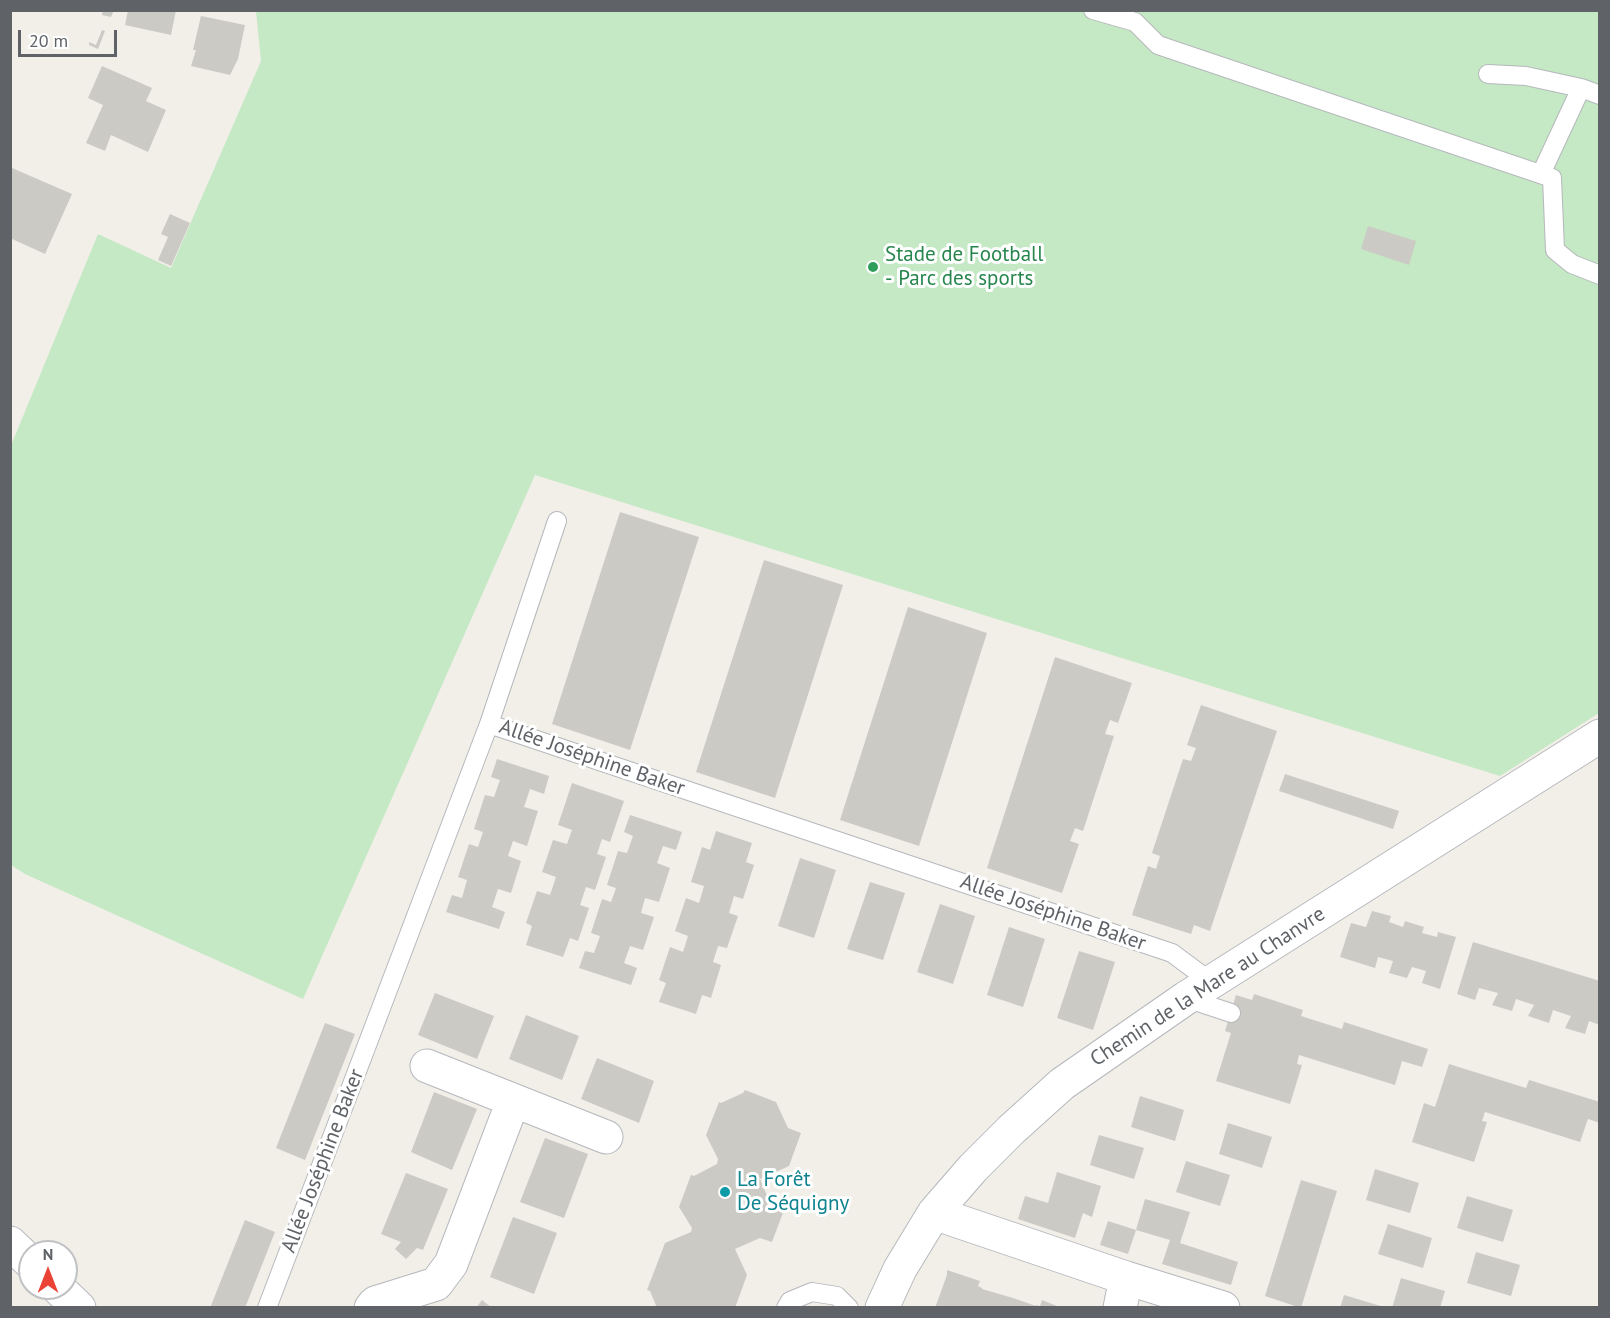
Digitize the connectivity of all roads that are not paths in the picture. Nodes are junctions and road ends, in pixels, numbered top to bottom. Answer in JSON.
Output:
{"nodes":[{"id":1,"x":1093,"y":10,"type":"edge"},
{"id":2,"x":1488,"y":74,"type":"dead end"},
{"id":3,"x":1581,"y":88,"type":"junction"},
{"id":4,"x":1599,"y":95,"type":"edge"},
{"id":5,"x":1540,"y":174,"type":"junction"},
{"id":6,"x":1599,"y":275,"type":"edge"},
{"id":7,"x":557,"y":521,"type":"dead end"},
{"id":8,"x":489,"y":724,"type":"junction"},
{"id":9,"x":1599,"y":736,"type":"edge"},
{"id":10,"x":1199,"y":990,"type":"junction"},
{"id":11,"x":1231,"y":1013,"type":"dead end"},
{"id":12,"x":427,"y":1066,"type":"dead end"},
{"id":13,"x":513,"y":1101,"type":"junction"},
{"id":14,"x":606,"y":1137,"type":"dead end"},
{"id":15,"x":934,"y":1213,"type":"junction"},
{"id":16,"x":1123,"y":1293,"type":"edge"},
{"id":17,"x":267,"y":1308,"type":"edge"},
{"id":18,"x":371,"y":1308,"type":"edge"},
{"id":19,"x":786,"y":1308,"type":"edge"},
{"id":20,"x":849,"y":1308,"type":"edge"},
{"id":21,"x":882,"y":1308,"type":"edge"},
{"id":22,"x":1223,"y":1308,"type":"edge"}],
"edges":[{"from":1,"to":5,"type":"lane"},
{"from":2,"to":3,"type":"lane"},
{"from":3,"to":4,"type":"lane"},
{"from":3,"to":5,"type":"lane"},
{"from":5,"to":6,"type":"lane"},
{"from":7,"to":8,"type":"lane"},
{"from":8,"to":10,"type":"lane","name":"Allée Joséphine Baker"},
{"from":8,"to":17,"type":"lane","name":"Allée Joséphine Baker"},
{"from":9,"to":10,"type":"street","name":"Chemin de la Mare au Chanvre"},
{"from":10,"to":11,"type":"lane","name":"Allée Joséphine Baker"},
{"from":10,"to":15,"type":"street","name":"Chemin de la Mare au Chanvre"},
{"from":12,"to":13,"type":"street"},
{"from":13,"to":14,"type":"street"},
{"from":13,"to":18,"type":"street"},
{"from":15,"to":16,"type":"street"},
{"from":15,"to":21,"type":"street","name":"Chemin de la Mare au Chanvre"},
{"from":16,"to":22,"type":"street"},
{"from":19,"to":20,"type":"lane"}]}
